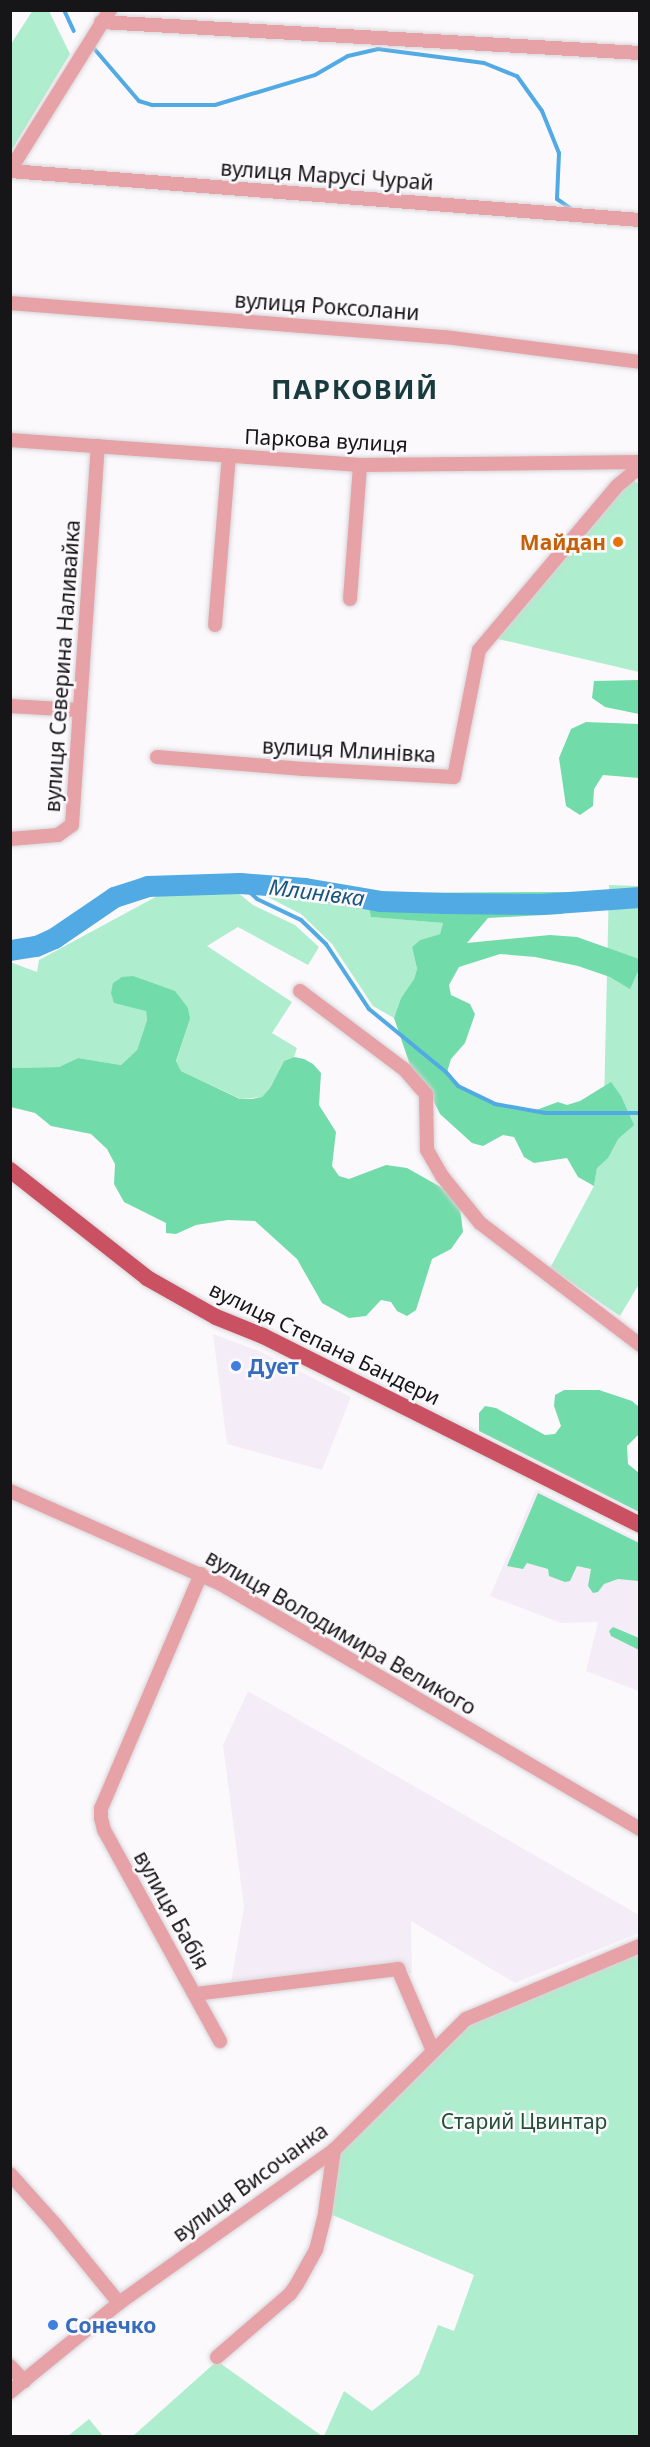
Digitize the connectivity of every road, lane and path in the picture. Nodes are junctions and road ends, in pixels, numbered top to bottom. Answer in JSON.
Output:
{"nodes":[{"id":1,"x":106,"y":16,"type":"edge"},
{"id":2,"x":639,"y":53,"type":"edge"},
{"id":3,"x":10,"y":170,"type":"edge"},
{"id":4,"x":639,"y":220,"type":"edge"},
{"id":5,"x":10,"y":303,"type":"edge"},
{"id":6,"x":639,"y":362,"type":"edge"},
{"id":7,"x":10,"y":440,"type":"edge"},
{"id":8,"x":98,"y":446,"type":"junction"},
{"id":9,"x":229,"y":456,"type":"junction"},
{"id":10,"x":639,"y":462,"type":"edge"},
{"id":11,"x":360,"y":465,"type":"junction"},
{"id":12,"x":639,"y":467,"type":"edge"},
{"id":13,"x":350,"y":599,"type":"dead end"},
{"id":14,"x":215,"y":626,"type":"dead end"},
{"id":15,"x":10,"y":706,"type":"edge"},
{"id":16,"x":78,"y":710,"type":"junction"},
{"id":17,"x":156,"y":757,"type":"dead end"},
{"id":18,"x":10,"y":839,"type":"edge"},
{"id":19,"x":300,"y":991,"type":"dead end"},
{"id":20,"x":10,"y":1170,"type":"edge"},
{"id":21,"x":639,"y":1345,"type":"edge"},
{"id":22,"x":10,"y":1491,"type":"edge"},
{"id":23,"x":639,"y":1525,"type":"edge"},
{"id":24,"x":201,"y":1574,"type":"junction"},
{"id":25,"x":639,"y":1829,"type":"edge"},
{"id":26,"x":639,"y":1946,"type":"edge"},
{"id":27,"x":195,"y":1994,"type":"junction"},
{"id":28,"x":220,"y":2041,"type":"dead end"},
{"id":29,"x":433,"y":2051,"type":"junction"},
{"id":30,"x":334,"y":2150,"type":"junction"},
{"id":31,"x":10,"y":2174,"type":"edge"},
{"id":32,"x":119,"y":2303,"type":"junction"},
{"id":33,"x":216,"y":2356,"type":"dead end"},
{"id":34,"x":10,"y":2366,"type":"edge"},
{"id":35,"x":24,"y":2381,"type":"junction"},
{"id":36,"x":10,"y":2392,"type":"edge"}],
"edges":[{"from":1,"to":2,"type":"street"},
{"from":1,"to":3,"type":"street"},
{"from":3,"to":4,"type":"street","name":"вулиця Марусі Чурай"},
{"from":5,"to":6,"type":"street","name":"вулиця Роксолани"},
{"from":7,"to":8,"type":"street","name":"Паркова вулиця"},
{"from":8,"to":9,"type":"street","name":"Паркова вулиця"},
{"from":8,"to":16,"type":"street","name":"вулиця Северина Наливайка"},
{"from":9,"to":11,"type":"street","name":"Паркова вулиця"},
{"from":9,"to":14,"type":"street"},
{"from":10,"to":11,"type":"street","name":"Паркова вулиця"},
{"from":11,"to":13,"type":"street"},
{"from":12,"to":17,"type":"street","name":"вулиця Млинівка"},
{"from":15,"to":16,"type":"street"},
{"from":16,"to":18,"type":"street","name":"вулиця Северина Наливайка"},
{"from":19,"to":21,"type":"street"},
{"from":20,"to":23,"type":"main road","name":"вулиця Степана Бандери"},
{"from":22,"to":24,"type":"street","name":"вулиця Володимира Великого"},
{"from":24,"to":25,"type":"street","name":"вулиця Володимира Великого"},
{"from":24,"to":27,"type":"street","name":"вулиця Бабія"},
{"from":26,"to":29,"type":"street","name":"вулиця Височанка"},
{"from":27,"to":28,"type":"street"},
{"from":27,"to":29,"type":"street","name":"вулиця Бабія"},
{"from":29,"to":30,"type":"street","name":"вулиця Височанка"},
{"from":30,"to":32,"type":"street","name":"вулиця Височанка"},
{"from":30,"to":33,"type":"street"},
{"from":31,"to":32,"type":"street"},
{"from":32,"to":35,"type":"street","name":"вулиця Височанка"},
{"from":34,"to":35,"type":"street"},
{"from":35,"to":36,"type":"street","name":"вулиця Височанка"}]}
